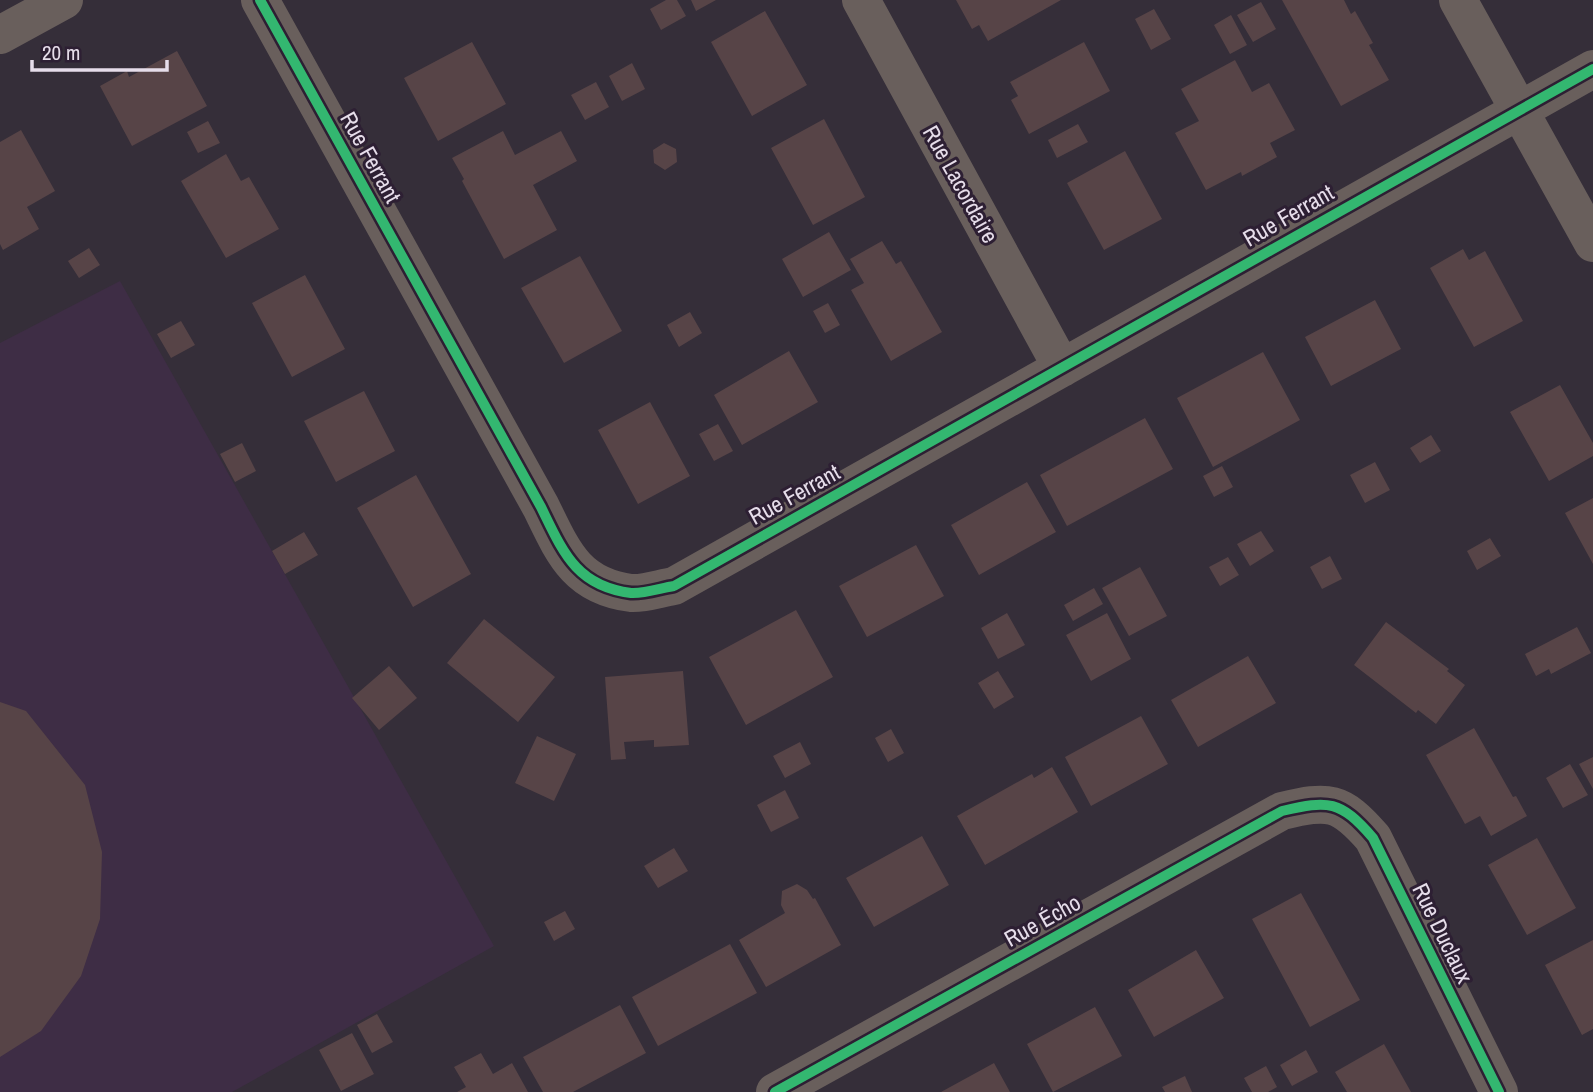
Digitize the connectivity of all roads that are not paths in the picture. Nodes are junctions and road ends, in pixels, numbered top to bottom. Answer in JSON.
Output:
{"nodes":[{"id":1,"x":64,"y":0,"type":"edge"},
{"id":2,"x":260,"y":0,"type":"edge"},
{"id":3,"x":861,"y":0,"type":"edge"},
{"id":4,"x":1458,"y":0,"type":"edge"},
{"id":5,"x":0,"y":35,"type":"edge"},
{"id":6,"x":1593,"y":69,"type":"edge"},
{"id":7,"x":1518,"y":109,"type":"junction"},
{"id":8,"x":1593,"y":243,"type":"edge"},
{"id":9,"x":1062,"y":368,"type":"junction"},
{"id":10,"x":1334,"y":805,"type":"joint"},
{"id":11,"x":775,"y":1092,"type":"edge"},
{"id":12,"x":1499,"y":1092,"type":"edge"}],
"edges":[{"from":1,"to":5,"type":"street"},
{"from":2,"to":9,"type":"street","name":"Rue Ferrant"},
{"from":3,"to":9,"type":"street","name":"Rue Lacordaire"},
{"from":4,"to":7,"type":"street"},
{"from":6,"to":7,"type":"street","name":"Rue Ferrant"},
{"from":7,"to":8,"type":"street"},
{"from":7,"to":9,"type":"street","name":"Rue Ferrant"},
{"from":10,"to":11,"type":"street","name":"Rue Écho"},
{"from":10,"to":12,"type":"street","name":"Rue Duclaux"}]}
